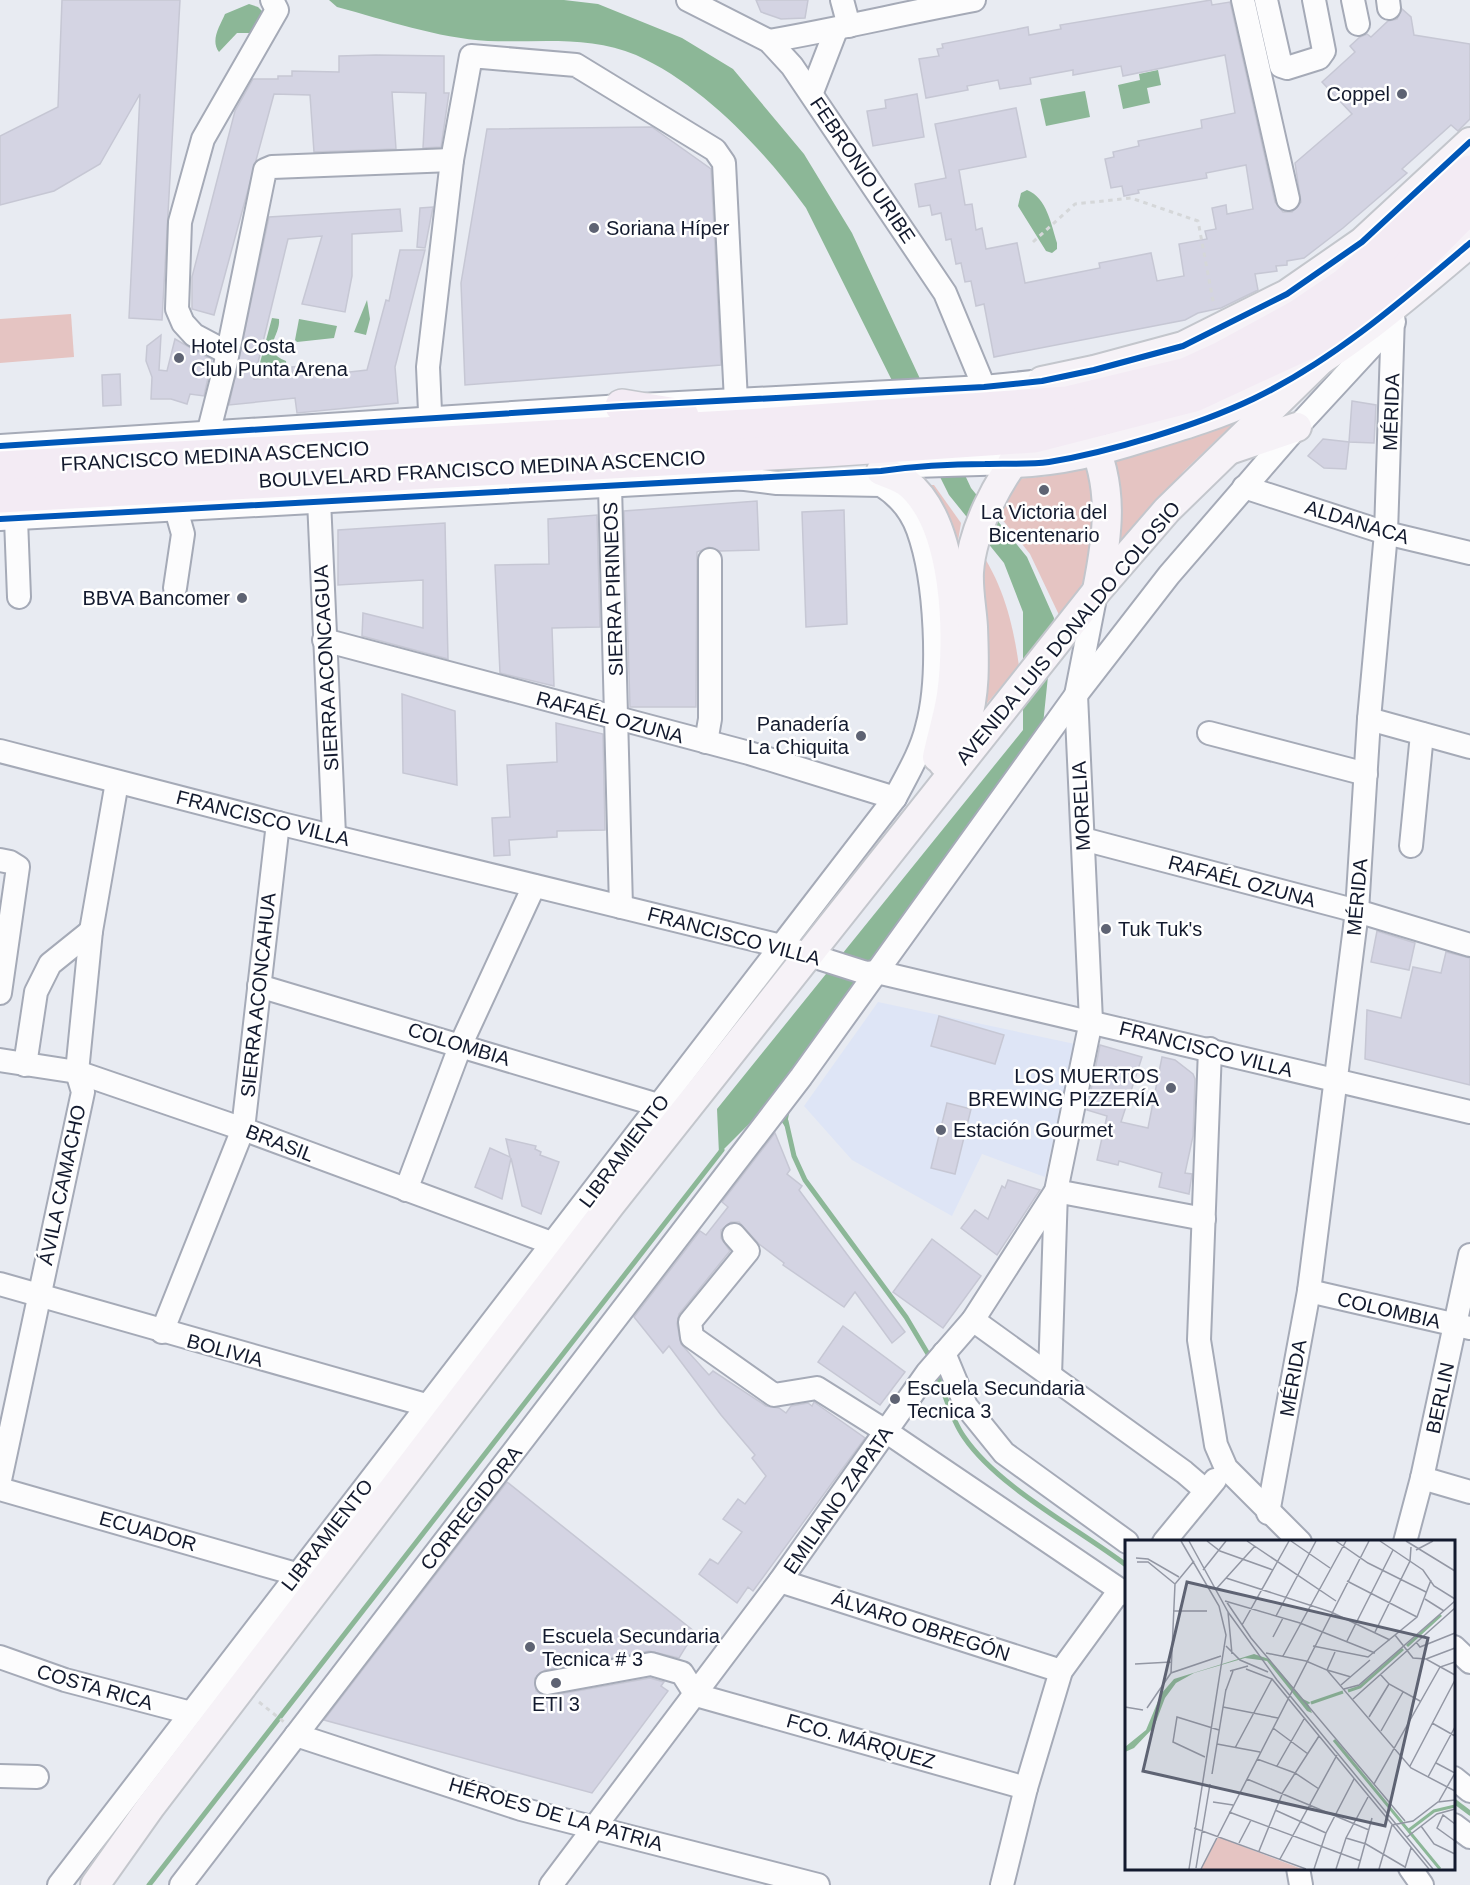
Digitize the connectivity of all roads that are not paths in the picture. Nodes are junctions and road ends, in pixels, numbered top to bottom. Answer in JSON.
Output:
{"nodes":[{"id":1,"x":272,"y":0,"type":"edge"},
{"id":2,"x":842,"y":0,"type":"edge"},
{"id":3,"x":974,"y":0,"type":"edge"},
{"id":4,"x":1243,"y":0,"type":"edge"},
{"id":5,"x":1266,"y":0,"type":"edge"},
{"id":6,"x":1314,"y":0,"type":"edge"},
{"id":7,"x":1353,"y":0,"type":"edge"},
{"id":8,"x":697,"y":2,"type":"edge"},
{"id":9,"x":1358,"y":24,"type":"dead end"},
{"id":10,"x":843,"y":28,"type":"junction"},
{"id":11,"x":769,"y":41,"type":"junction"},
{"id":12,"x":812,"y":92,"type":"junction"},
{"id":13,"x":1470,"y":142,"type":"edge"},
{"id":14,"x":1470,"y":148,"type":"edge"},
{"id":15,"x":452,"y":160,"type":"junction"},
{"id":16,"x":1470,"y":172,"type":"edge"},
{"id":17,"x":1288,"y":198,"type":"dead end"},
{"id":18,"x":1470,"y":207,"type":"edge"},
{"id":19,"x":1470,"y":243,"type":"edge"},
{"id":20,"x":1393,"y":263,"type":"junction"},
{"id":21,"x":1385,"y":319,"type":"junction"},
{"id":22,"x":1334,"y":327,"type":"junction"},
{"id":23,"x":226,"y":352,"type":"junction"},
{"id":24,"x":1323,"y":358,"type":"junction"},
{"id":25,"x":1359,"y":360,"type":"junction"},
{"id":26,"x":1392,"y":371,"type":"junction"},
{"id":27,"x":1042,"y":381,"type":"junction"},
{"id":28,"x":984,"y":387,"type":"junction"},
{"id":29,"x":622,"y":406,"type":"joint"},
{"id":30,"x":741,"y":413,"type":"junction"},
{"id":31,"x":961,"y":427,"type":"junction"},
{"id":32,"x":1083,"y":427,"type":"junction"},
{"id":33,"x":1297,"y":427,"type":"junction"},
{"id":34,"x":208,"y":434,"type":"junction"},
{"id":35,"x":1034,"y":436,"type":"junction"},
{"id":36,"x":890,"y":438,"type":"junction"},
{"id":37,"x":0,"y":446,"type":"edge"},
{"id":38,"x":1225,"y":452,"type":"junction"},
{"id":39,"x":431,"y":458,"type":"junction"},
{"id":40,"x":1008,"y":471,"type":"junction"},
{"id":41,"x":736,"y":478,"type":"junction"},
{"id":42,"x":609,"y":486,"type":"junction"},
{"id":43,"x":1244,"y":487,"type":"junction"},
{"id":44,"x":5,"y":500,"type":"edge"},
{"id":45,"x":319,"y":500,"type":"junction"},
{"id":46,"x":176,"y":509,"type":"junction"},
{"id":47,"x":94,"y":514,"type":"joint"},
{"id":48,"x":1386,"y":533,"type":"junction"},
{"id":49,"x":1470,"y":553,"type":"edge"},
{"id":50,"x":710,"y":560,"type":"dead end"},
{"id":51,"x":175,"y":588,"type":"dead end"},
{"id":52,"x":1096,"y":592,"type":"junction"},
{"id":53,"x":19,"y":597,"type":"dead end"},
{"id":54,"x":324,"y":640,"type":"junction"},
{"id":55,"x":1077,"y":695,"type":"junction"},
{"id":56,"x":616,"y":719,"type":"junction"},
{"id":57,"x":1369,"y":719,"type":"junction"},
{"id":58,"x":1209,"y":733,"type":"dead end"},
{"id":59,"x":1422,"y":734,"type":"junction"},
{"id":60,"x":706,"y":742,"type":"junction"},
{"id":61,"x":1470,"y":747,"type":"edge"},
{"id":62,"x":0,"y":752,"type":"edge"},
{"id":63,"x":1366,"y":774,"type":"junction"},
{"id":64,"x":117,"y":782,"type":"junction"},
{"id":65,"x":931,"y":783,"type":"junction"},
{"id":66,"x":895,"y":798,"type":"junction"},
{"id":67,"x":278,"y":823,"type":"junction"},
{"id":68,"x":334,"y":835,"type":"junction"},
{"id":69,"x":898,"y":839,"type":"junction"},
{"id":70,"x":1083,"y":839,"type":"junction"},
{"id":71,"x":1411,"y":846,"type":"dead end"},
{"id":72,"x":0,"y":860,"type":"edge"},
{"id":73,"x":534,"y":886,"type":"junction"},
{"id":74,"x":621,"y":907,"type":"junction"},
{"id":75,"x":1357,"y":911,"type":"junction"},
{"id":76,"x":91,"y":931,"type":"junction"},
{"id":77,"x":4,"y":938,"type":"edge"},
{"id":78,"x":1470,"y":945,"type":"edge"},
{"id":79,"x":805,"y":954,"type":"junction"},
{"id":80,"x":871,"y":972,"type":"junction"},
{"id":81,"x":259,"y":986,"type":"junction"},
{"id":82,"x":0,"y":993,"type":"edge"},
{"id":83,"x":1091,"y":1020,"type":"junction"},
{"id":84,"x":461,"y":1044,"type":"junction"},
{"id":85,"x":1210,"y":1049,"type":"junction"},
{"id":86,"x":0,"y":1060,"type":"edge"},
{"id":87,"x":25,"y":1065,"type":"junction"},
{"id":88,"x":77,"y":1072,"type":"junction"},
{"id":89,"x":1337,"y":1081,"type":"junction"},
{"id":90,"x":658,"y":1105,"type":"junction"},
{"id":91,"x":1470,"y":1112,"type":"edge"},
{"id":92,"x":243,"y":1129,"type":"junction"},
{"id":93,"x":406,"y":1190,"type":"junction"},
{"id":94,"x":1056,"y":1191,"type":"junction"},
{"id":95,"x":601,"y":1198,"type":"junction"},
{"id":96,"x":1204,"y":1219,"type":"junction"},
{"id":97,"x":734,"y":1235,"type":"dead end"},
{"id":98,"x":554,"y":1244,"type":"junction"},
{"id":99,"x":1470,"y":1254,"type":"edge"},
{"id":100,"x":0,"y":1284,"type":"edge"},
{"id":101,"x":1309,"y":1291,"type":"junction"},
{"id":102,"x":39,"y":1295,"type":"junction"},
{"id":103,"x":974,"y":1320,"type":"junction"},
{"id":104,"x":1463,"y":1327,"type":"edge"},
{"id":105,"x":162,"y":1332,"type":"junction"},
{"id":106,"x":936,"y":1362,"type":"junction"},
{"id":107,"x":1050,"y":1376,"type":"junction"},
{"id":108,"x":439,"y":1409,"type":"junction"},
{"id":109,"x":886,"y":1432,"type":"junction"},
{"id":110,"x":1226,"y":1468,"type":"junction"},
{"id":111,"x":1422,"y":1478,"type":"junction"},
{"id":112,"x":0,"y":1480,"type":"edge"},
{"id":113,"x":0,"y":1489,"type":"edge"},
{"id":114,"x":1204,"y":1490,"type":"junction"},
{"id":115,"x":1470,"y":1492,"type":"edge"},
{"id":116,"x":1268,"y":1513,"type":"junction"},
{"id":117,"x":1166,"y":1540,"type":"edge"},
{"id":118,"x":1298,"y":1540,"type":"edge"},
{"id":119,"x":1406,"y":1540,"type":"edge"},
{"id":120,"x":1125,"y":1541,"type":"edge"},
{"id":121,"x":296,"y":1574,"type":"junction"},
{"id":122,"x":780,"y":1581,"type":"junction"},
{"id":123,"x":1123,"y":1592,"type":"edge"},
{"id":124,"x":1455,"y":1648,"type":"edge"},
{"id":125,"x":0,"y":1657,"type":"edge"},
{"id":126,"x":1470,"y":1662,"type":"edge"},
{"id":127,"x":1061,"y":1671,"type":"junction"},
{"id":128,"x":548,"y":1683,"type":"dead end"},
{"id":129,"x":696,"y":1695,"type":"junction"},
{"id":130,"x":191,"y":1713,"type":"junction"},
{"id":131,"x":292,"y":1730,"type":"junction"},
{"id":132,"x":0,"y":1776,"type":"edge"},
{"id":133,"x":37,"y":1777,"type":"dead end"},
{"id":134,"x":1455,"y":1780,"type":"edge"},
{"id":135,"x":1026,"y":1788,"type":"junction"},
{"id":136,"x":1470,"y":1791,"type":"edge"},
{"id":137,"x":140,"y":1799,"type":"junction"},
{"id":138,"x":594,"y":1826,"type":"junction"},
{"id":139,"x":1455,"y":1826,"type":"edge"},
{"id":140,"x":1470,"y":1837,"type":"edge"},
{"id":141,"x":80,"y":1856,"type":"junction"},
{"id":142,"x":1298,"y":1870,"type":"edge"},
{"id":143,"x":1411,"y":1870,"type":"edge"},
{"id":144,"x":98,"y":1881,"type":"edge"},
{"id":145,"x":59,"y":1885,"type":"edge"},
{"id":146,"x":181,"y":1885,"type":"edge"},
{"id":147,"x":551,"y":1885,"type":"edge"},
{"id":148,"x":818,"y":1885,"type":"edge"},
{"id":149,"x":1002,"y":1885,"type":"edge"},
{"id":150,"x":1301,"y":1885,"type":"edge"},
{"id":151,"x":1422,"y":1885,"type":"edge"}],
"edges":[{"from":1,"to":23,"type":"street"},
{"from":2,"to":10,"type":"street"},
{"from":3,"to":10,"type":"street"},
{"from":4,"to":17,"type":"street"},
{"from":5,"to":6,"type":"street"},
{"from":7,"to":9,"type":"street"},
{"from":8,"to":11,"type":"street","name":"FEBRONIO URIBE"},
{"from":10,"to":11,"type":"street"},
{"from":10,"to":12,"type":"street"},
{"from":11,"to":12,"type":"street","name":"FEBRONIO URIBE"},
{"from":12,"to":28,"type":"street","name":"FEBRONIO URIBE"},
{"from":13,"to":27,"type":"main road"},
{"from":14,"to":20,"type":"highway"},
{"from":15,"to":23,"type":"street"},
{"from":15,"to":30,"type":"street"},
{"from":15,"to":39,"type":"street"},
{"from":16,"to":20,"type":"highway"},
{"from":18,"to":20,"type":"highway"},
{"from":19,"to":21,"type":"main road"},
{"from":20,"to":21,"type":"street","name":"MÉRIDA"},
{"from":20,"to":22,"type":"highway"},
{"from":20,"to":32,"type":"highway"},
{"from":21,"to":22,"type":"highway"},
{"from":21,"to":24,"type":"main road"},
{"from":21,"to":25,"type":"street","name":"CORREGIDORA"},
{"from":21,"to":26,"type":"street","name":"MÉRIDA"},
{"from":22,"to":24,"type":"highway"},
{"from":22,"to":32,"type":"highway"},
{"from":23,"to":34,"type":"street"},
{"from":24,"to":32,"type":"main road"},
{"from":24,"to":38,"type":"main road","name":"AVENIDA LUIS DONALDO COLOSIO"},
{"from":25,"to":26,"type":"street"},
{"from":25,"to":33,"type":"street","name":"CORREGIDORA"},
{"from":26,"to":48,"type":"street","name":"MÉRIDA"},
{"from":27,"to":28,"type":"street"},
{"from":27,"to":32,"type":"main road"},
{"from":28,"to":31,"type":"street"},
{"from":29,"to":30,"type":"highway"},
{"from":29,"to":39,"type":"street"},
{"from":30,"to":36,"type":"highway","name":"BOULVELARD FRANCISCO MEDINA ASCENCIO"},
{"from":30,"to":39,"type":"highway","name":"BOULVELARD FRANCISCO MEDINA ASCENCIO"},
{"from":31,"to":32,"type":"highway"},
{"from":31,"to":35,"type":"highway"},
{"from":31,"to":36,"type":"highway","name":"BOULVELARD FRANCISCO MEDINA ASCENCIO"},
{"from":31,"to":36,"type":"street"},
{"from":31,"to":40,"type":"street"},
{"from":32,"to":35,"type":"highway"},
{"from":32,"to":40,"type":"main road"},
{"from":32,"to":52,"type":"main road"},
{"from":33,"to":38,"type":"main road"},
{"from":33,"to":43,"type":"street","name":"CORREGIDORA"},
{"from":34,"to":37,"type":"street"},
{"from":34,"to":39,"type":"street"},
{"from":35,"to":40,"type":"main road"},
{"from":36,"to":39,"type":"highway","name":"BOULVELARD FRANCISCO MEDINA ASCENCIO"},
{"from":36,"to":41,"type":"street"},
{"from":36,"to":65,"type":"main road"},
{"from":38,"to":52,"type":"main road","name":"AVENIDA LUIS DONALDO COLOSIO"},
{"from":39,"to":42,"type":"street"},
{"from":39,"to":44,"type":"highway","name":"BOULVELARD FRANCISCO MEDINA ASCENCIO"},
{"from":39,"to":45,"type":"street"},
{"from":40,"to":65,"type":"main road","name":"AVENIDA LUIS DONALDO COLOSIO"},
{"from":41,"to":42,"type":"street"},
{"from":41,"to":66,"type":"street","name":"LIBRAMIENTO"},
{"from":42,"to":56,"type":"street","name":"SIERRA PIRINEOS"},
{"from":43,"to":48,"type":"street","name":"ALDANACA"},
{"from":43,"to":55,"type":"street","name":"CORREGIDORA"},
{"from":44,"to":47,"type":"highway"},
{"from":44,"to":53,"type":"street"},
{"from":45,"to":46,"type":"street"},
{"from":45,"to":54,"type":"street","name":"SIERRA ACONCAGUA"},
{"from":46,"to":47,"type":"street"},
{"from":46,"to":51,"type":"street"},
{"from":48,"to":49,"type":"street","name":"ALDANACA"},
{"from":48,"to":57,"type":"street","name":"MÉRIDA"},
{"from":50,"to":60,"type":"street"},
{"from":52,"to":55,"type":"street","name":"MORELIA"},
{"from":52,"to":69,"type":"main road","name":"AVENIDA LUIS DONALDO COLOSIO"},
{"from":54,"to":56,"type":"street","name":"RAFAÉL OZUNA"},
{"from":54,"to":68,"type":"street","name":"SIERRA ACONCAGUA"},
{"from":55,"to":70,"type":"street","name":"MORELIA"},
{"from":55,"to":80,"type":"street","name":"CORREGIDORA"},
{"from":56,"to":60,"type":"street","name":"RAFAÉL OZUNA"},
{"from":56,"to":74,"type":"street","name":"SIERRA PIRINEOS"},
{"from":57,"to":59,"type":"street"},
{"from":57,"to":63,"type":"street","name":"MÉRIDA"},
{"from":58,"to":63,"type":"street"},
{"from":59,"to":61,"type":"street"},
{"from":59,"to":71,"type":"street"},
{"from":60,"to":66,"type":"street","name":"RAFAÉL OZUNA"},
{"from":62,"to":64,"type":"street","name":"FRANCISCO VILLA"},
{"from":63,"to":75,"type":"street","name":"MÉRIDA"},
{"from":64,"to":67,"type":"street","name":"FRANCISCO VILLA"},
{"from":64,"to":76,"type":"street","name":"ÁVILA CAMACHO"},
{"from":65,"to":69,"type":"main road","name":"AVENIDA LUIS DONALDO COLOSIO"},
{"from":66,"to":79,"type":"street","name":"LIBRAMIENTO"},
{"from":67,"to":68,"type":"street","name":"FRANCISCO VILLA"},
{"from":67,"to":81,"type":"street","name":"SIERRA ACONCAHUA"},
{"from":68,"to":73,"type":"street","name":"FRANCISCO VILLA"},
{"from":69,"to":79,"type":"main road","name":"AVENIDA LUIS DONALDO COLOSIO"},
{"from":70,"to":75,"type":"street","name":"RAFAÉL OZUNA"},
{"from":70,"to":83,"type":"street","name":"MORELIA"},
{"from":72,"to":77,"type":"street"},
{"from":73,"to":74,"type":"street","name":"FRANCISCO VILLA"},
{"from":73,"to":84,"type":"street"},
{"from":74,"to":79,"type":"street","name":"FRANCISCO VILLA"},
{"from":75,"to":78,"type":"street","name":"RAFAÉL OZUNA"},
{"from":75,"to":89,"type":"street","name":"MÉRIDA"},
{"from":76,"to":87,"type":"street"},
{"from":76,"to":88,"type":"street","name":"ÁVILA CAMACHO"},
{"from":77,"to":82,"type":"street"},
{"from":79,"to":80,"type":"street","name":"FRANCISCO VILLA"},
{"from":79,"to":90,"type":"street","name":"LIBRAMIENTO"},
{"from":79,"to":95,"type":"main road","name":"AVENIDA LUIS DONALDO COLOSIO"},
{"from":80,"to":83,"type":"street","name":"FRANCISCO VILLA"},
{"from":80,"to":131,"type":"street","name":"CORREGIDORA"},
{"from":81,"to":84,"type":"street","name":"COLOMBIA"},
{"from":81,"to":92,"type":"street","name":"SIERRA ACONCAHUA"},
{"from":83,"to":85,"type":"street","name":"FRANCISCO VILLA"},
{"from":83,"to":94,"type":"street","name":"EMILIANO ZAPATA"},
{"from":84,"to":90,"type":"street","name":"COLOMBIA"},
{"from":84,"to":93,"type":"street"},
{"from":85,"to":89,"type":"street","name":"FRANCISCO VILLA"},
{"from":85,"to":96,"type":"street"},
{"from":86,"to":87,"type":"street","name":"BRASIL"},
{"from":87,"to":88,"type":"street","name":"BRASIL"},
{"from":88,"to":92,"type":"street","name":"BRASIL"},
{"from":88,"to":102,"type":"street","name":"ÁVILA CAMACHO"},
{"from":89,"to":91,"type":"street","name":"FRANCISCO VILLA"},
{"from":89,"to":101,"type":"street","name":"MÉRIDA"},
{"from":90,"to":95,"type":"street","name":"LIBRAMIENTO"},
{"from":92,"to":93,"type":"street","name":"BRASIL"},
{"from":92,"to":105,"type":"street","name":"SIERRA ACONCAHUA"},
{"from":93,"to":98,"type":"street","name":"BRASIL"},
{"from":94,"to":96,"type":"street"},
{"from":94,"to":103,"type":"street","name":"EMILIANO ZAPATA"},
{"from":94,"to":107,"type":"street"},
{"from":95,"to":98,"type":"street","name":"LIBRAMIENTO"},
{"from":95,"to":108,"type":"main road","name":"AVENIDA LUIS DONALDO COLOSIO"},
{"from":96,"to":110,"type":"street"},
{"from":97,"to":109,"type":"street"},
{"from":98,"to":108,"type":"street","name":"LIBRAMIENTO"},
{"from":99,"to":104,"type":"street","name":"BERLIN"},
{"from":100,"to":102,"type":"street","name":"BOLIVIA"},
{"from":101,"to":104,"type":"street","name":"COLOMBIA"},
{"from":101,"to":116,"type":"street","name":"MÉRIDA"},
{"from":102,"to":105,"type":"street","name":"BOLIVIA"},
{"from":102,"to":112,"type":"street","name":"ÁVILA CAMACHO"},
{"from":103,"to":106,"type":"street","name":"EMILIANO ZAPATA"},
{"from":103,"to":107,"type":"street"},
{"from":104,"to":111,"type":"street","name":"BERLIN"},
{"from":105,"to":108,"type":"street","name":"BOLIVIA"},
{"from":106,"to":109,"type":"street","name":"EMILIANO ZAPATA"},
{"from":106,"to":120,"type":"street"},
{"from":107,"to":114,"type":"street"},
{"from":108,"to":121,"type":"street","name":"LIBRAMIENTO"},
{"from":108,"to":137,"type":"main road","name":"AVENIDA LUIS DONALDO COLOSIO"},
{"from":109,"to":122,"type":"street","name":"EMILIANO ZAPATA"},
{"from":109,"to":123,"type":"street"},
{"from":110,"to":114,"type":"street"},
{"from":110,"to":116,"type":"street"},
{"from":111,"to":115,"type":"street"},
{"from":111,"to":119,"type":"street","name":"BERLIN"},
{"from":113,"to":121,"type":"street","name":"ECUADOR"},
{"from":114,"to":117,"type":"street"},
{"from":116,"to":118,"type":"street"},
{"from":121,"to":130,"type":"street","name":"LIBRAMIENTO"},
{"from":122,"to":127,"type":"street","name":"ÁLVARO OBREGÓN"},
{"from":122,"to":129,"type":"street","name":"EMILIANO ZAPATA"},
{"from":123,"to":127,"type":"street"},
{"from":124,"to":126,"type":"street"},
{"from":125,"to":130,"type":"street","name":"COSTA RICA"},
{"from":127,"to":135,"type":"street"},
{"from":128,"to":129,"type":"street"},
{"from":129,"to":135,"type":"street","name":"FCO. MÁRQUEZ"},
{"from":129,"to":138,"type":"street","name":"EMILIANO ZAPATA"},
{"from":130,"to":137,"type":"street","name":"LIBRAMIENTO"},
{"from":131,"to":138,"type":"street","name":"HÉROES DE LA PATRIA"},
{"from":131,"to":146,"type":"street","name":"CORREGIDORA"},
{"from":132,"to":133,"type":"street"},
{"from":134,"to":136,"type":"street"},
{"from":135,"to":149,"type":"street"},
{"from":137,"to":141,"type":"street","name":"LIBRAMIENTO"},
{"from":137,"to":144,"type":"main road","name":"AVENIDA LUIS DONALDO COLOSIO"},
{"from":138,"to":147,"type":"street","name":"EMILIANO ZAPATA"},
{"from":138,"to":148,"type":"street","name":"HÉROES DE LA PATRIA"},
{"from":139,"to":140,"type":"street"},
{"from":141,"to":144,"type":"street"},
{"from":141,"to":145,"type":"street","name":"LIBRAMIENTO"},
{"from":142,"to":150,"type":"street"},
{"from":143,"to":151,"type":"street"}]}
